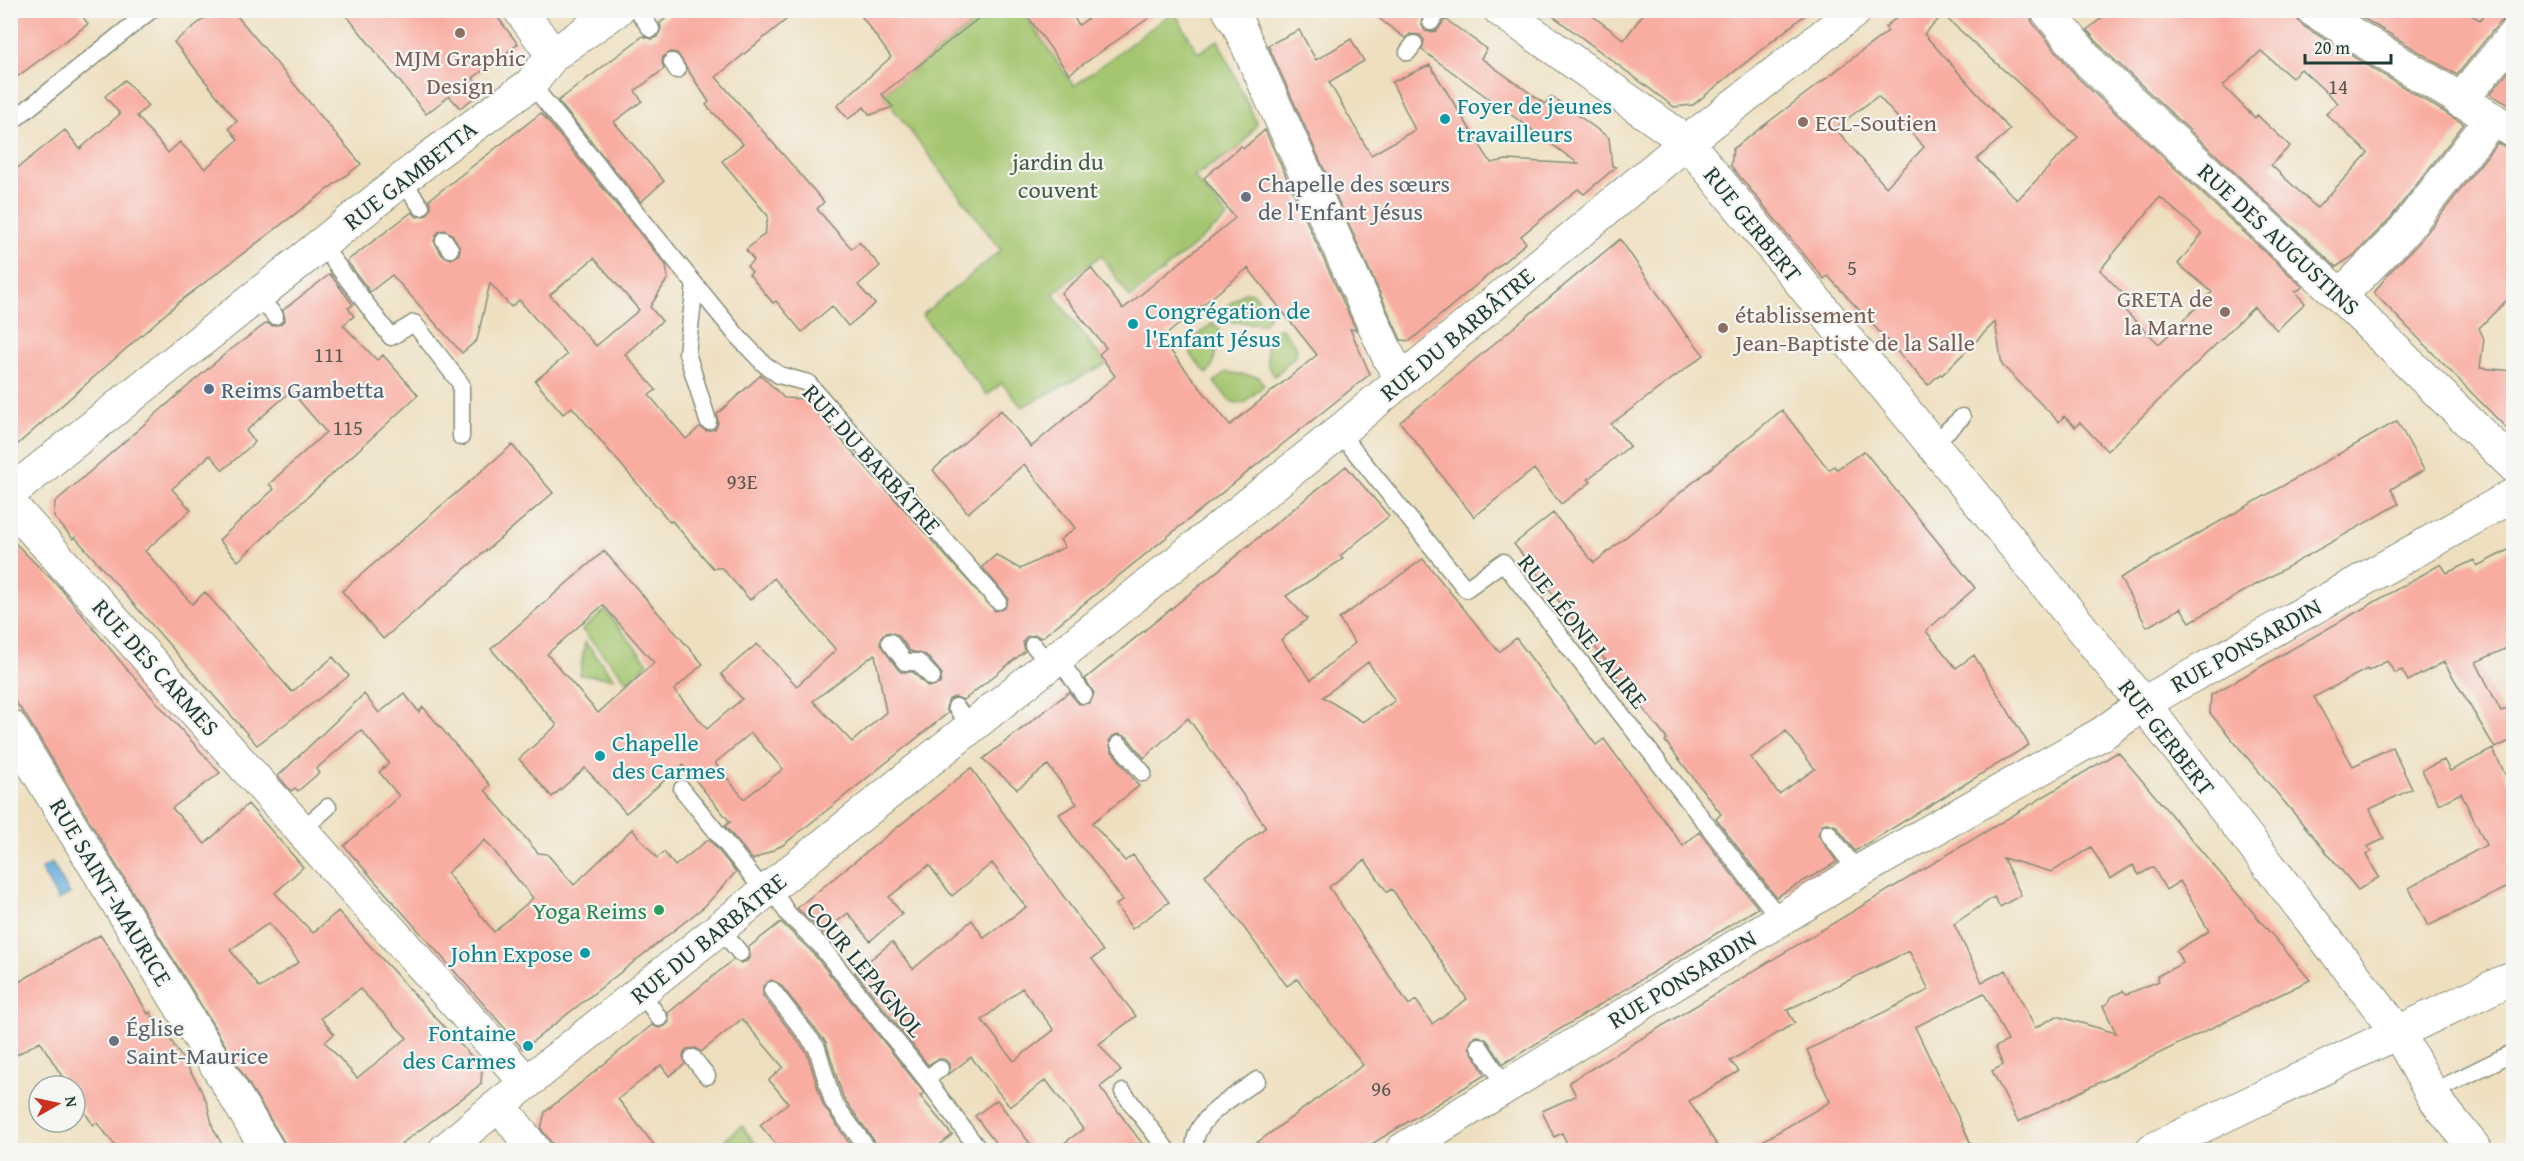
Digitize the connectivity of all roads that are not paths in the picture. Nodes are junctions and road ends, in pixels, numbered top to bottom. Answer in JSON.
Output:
{"nodes":[{"id":1,"x":151,"y":10,"type":"edge"},
{"id":2,"x":520,"y":10,"type":"edge"},
{"id":3,"x":617,"y":10,"type":"edge"},
{"id":4,"x":637,"y":10,"type":"edge"},
{"id":5,"x":1228,"y":10,"type":"edge"},
{"id":6,"x":1500,"y":10,"type":"edge"},
{"id":7,"x":1856,"y":10,"type":"edge"},
{"id":8,"x":2047,"y":10,"type":"edge"},
{"id":9,"x":2313,"y":10,"type":"edge"},
{"id":10,"x":651,"y":29,"type":"dead end"},
{"id":11,"x":2514,"y":35,"type":"edge"},
{"id":12,"x":553,"y":55,"type":"junction"},
{"id":13,"x":531,"y":84,"type":"junction"},
{"id":14,"x":2460,"y":101,"type":"junction"},
{"id":15,"x":10,"y":123,"type":"edge"},
{"id":16,"x":2503,"y":125,"type":"edge"},
{"id":17,"x":1687,"y":142,"type":"junction"},
{"id":18,"x":402,"y":180,"type":"junction"},
{"id":19,"x":421,"y":207,"type":"dead end"},
{"id":20,"x":321,"y":244,"type":"junction"},
{"id":21,"x":702,"y":287,"type":"junction"},
{"id":22,"x":2340,"y":296,"type":"junction"},
{"id":23,"x":1403,"y":378,"type":"junction"},
{"id":24,"x":1962,"y":417,"type":"dead end"},
{"id":25,"x":708,"y":421,"type":"dead end"},
{"id":26,"x":1340,"y":432,"type":"junction"},
{"id":27,"x":461,"y":437,"type":"dead end"},
{"id":28,"x":1932,"y":445,"type":"junction"},
{"id":29,"x":2514,"y":466,"type":"edge"},
{"id":30,"x":10,"y":493,"type":"edge"},
{"id":31,"x":2514,"y":495,"type":"edge"},
{"id":32,"x":10,"y":504,"type":"edge"},
{"id":33,"x":998,"y":601,"type":"dead end"},
{"id":34,"x":890,"y":642,"type":"dead end"},
{"id":35,"x":1047,"y":655,"type":"junction"},
{"id":36,"x":932,"y":677,"type":"dead end"},
{"id":37,"x":1084,"y":695,"type":"dead end"},
{"id":38,"x":2143,"y":704,"type":"junction"},
{"id":39,"x":10,"y":726,"type":"edge"},
{"id":40,"x":1119,"y":744,"type":"dead end"},
{"id":41,"x":1143,"y":773,"type":"dead end"},
{"id":42,"x":682,"y":789,"type":"dead end"},
{"id":43,"x":327,"y":807,"type":"dead end"},
{"id":44,"x":302,"y":830,"type":"junction"},
{"id":45,"x":1828,"y":833,"type":"dead end"},
{"id":46,"x":1858,"y":872,"type":"junction"},
{"id":47,"x":768,"y":890,"type":"junction"},
{"id":48,"x":1780,"y":919,"type":"junction"},
{"id":49,"x":2514,"y":977,"type":"edge"},
{"id":50,"x":772,"y":990,"type":"dead end"},
{"id":51,"x":2398,"y":1032,"type":"junction"},
{"id":52,"x":1479,"y":1046,"type":"dead end"},
{"id":53,"x":2514,"y":1052,"type":"edge"},
{"id":54,"x":693,"y":1058,"type":"dead end"},
{"id":55,"x":707,"y":1076,"type":"dead end"},
{"id":56,"x":1257,"y":1080,"type":"dead end"},
{"id":57,"x":527,"y":1083,"type":"junction"},
{"id":58,"x":1506,"y":1087,"type":"junction"},
{"id":59,"x":1123,"y":1092,"type":"dead end"},
{"id":60,"x":2431,"y":1093,"type":"junction"},
{"id":61,"x":500,"y":1105,"type":"junction"},
{"id":62,"x":268,"y":1150,"type":"edge"},
{"id":63,"x":445,"y":1150,"type":"edge"},
{"id":64,"x":534,"y":1150,"type":"edge"},
{"id":65,"x":864,"y":1150,"type":"edge"},
{"id":66,"x":979,"y":1150,"type":"edge"},
{"id":67,"x":1167,"y":1150,"type":"edge"},
{"id":68,"x":1194,"y":1150,"type":"edge"},
{"id":69,"x":1404,"y":1150,"type":"edge"},
{"id":70,"x":2152,"y":1150,"type":"edge"},
{"id":71,"x":2476,"y":1150,"type":"edge"}],
"edges":[{"from":1,"to":15,"type":"lane"},
{"from":2,"to":12,"type":"street"},
{"from":3,"to":12,"type":"street","name":"RUE GAMBETTA"},
{"from":4,"to":10,"type":"lane"},
{"from":5,"to":23,"type":"street"},
{"from":6,"to":17,"type":"street","name":"RUE GERBERT"},
{"from":7,"to":17,"type":"street","name":"RUE DU BARBÂTRE"},
{"from":8,"to":22,"type":"street","name":"RUE DES AUGUSTINS"},
{"from":9,"to":14,"type":"street"},
{"from":11,"to":14,"type":"street"},
{"from":12,"to":13,"type":"street","name":"RUE GAMBETTA"},
{"from":13,"to":18,"type":"street","name":"RUE GAMBETTA"},
{"from":13,"to":21,"type":"lane","name":"RUE DU BARBÂTRE"},
{"from":14,"to":16,"type":"street"},
{"from":16,"to":22,"type":"street"},
{"from":17,"to":23,"type":"street","name":"RUE DU BARBÂTRE"},
{"from":17,"to":28,"type":"street","name":"RUE GERBERT"},
{"from":18,"to":19,"type":"lane"},
{"from":18,"to":20,"type":"street","name":"RUE GAMBETTA"},
{"from":20,"to":27,"type":"lane"},
{"from":20,"to":30,"type":"street","name":"RUE GAMBETTA"},
{"from":21,"to":25,"type":"lane"},
{"from":21,"to":33,"type":"lane","name":"RUE DU BARBÂTRE"},
{"from":22,"to":29,"type":"street","name":"RUE DES AUGUSTINS"},
{"from":23,"to":26,"type":"street","name":"RUE DU BARBÂTRE"},
{"from":24,"to":28,"type":"lane"},
{"from":26,"to":35,"type":"street","name":"RUE DU BARBÂTRE"},
{"from":26,"to":48,"type":"lane","name":"RUE LÉONE LALIRE"},
{"from":28,"to":38,"type":"street","name":"RUE GERBERT"},
{"from":31,"to":38,"type":"street","name":"RUE PONSARDIN"},
{"from":32,"to":44,"type":"street","name":"RUE DES CARMES"},
{"from":34,"to":36,"type":"lane"},
{"from":35,"to":37,"type":"lane"},
{"from":35,"to":47,"type":"street","name":"RUE DU BARBÂTRE"},
{"from":38,"to":46,"type":"street","name":"RUE PONSARDIN"},
{"from":38,"to":51,"type":"street","name":"RUE GERBERT"},
{"from":39,"to":62,"type":"street","name":"RUE SAINT-MAURICE"},
{"from":40,"to":41,"type":"lane"},
{"from":42,"to":47,"type":"lane","name":"COUR LEPAGNOL"},
{"from":43,"to":44,"type":"lane"},
{"from":44,"to":57,"type":"street","name":"RUE DES CARMES"},
{"from":45,"to":46,"type":"lane"},
{"from":46,"to":48,"type":"street","name":"RUE PONSARDIN"},
{"from":47,"to":57,"type":"street","name":"RUE DU BARBÂTRE"},
{"from":47,"to":66,"type":"lane","name":"COUR LEPAGNOL"},
{"from":48,"to":58,"type":"street","name":"RUE PONSARDIN"},
{"from":49,"to":51,"type":"street"},
{"from":50,"to":65,"type":"lane"},
{"from":51,"to":60,"type":"street","name":"RUE GERBERT"},
{"from":51,"to":70,"type":"street"},
{"from":52,"to":58,"type":"lane"},
{"from":53,"to":60,"type":"lane"},
{"from":54,"to":55,"type":"lane"},
{"from":56,"to":68,"type":"lane"},
{"from":57,"to":61,"type":"street","name":"RUE DU BARBÂTRE"},
{"from":58,"to":69,"type":"street","name":"RUE PONSARDIN"},
{"from":59,"to":67,"type":"lane"},
{"from":60,"to":71,"type":"street","name":"RUE GERBERT"},
{"from":61,"to":63,"type":"street","name":"RUE DU BARBÂTRE"},
{"from":61,"to":64,"type":"street"}]}
